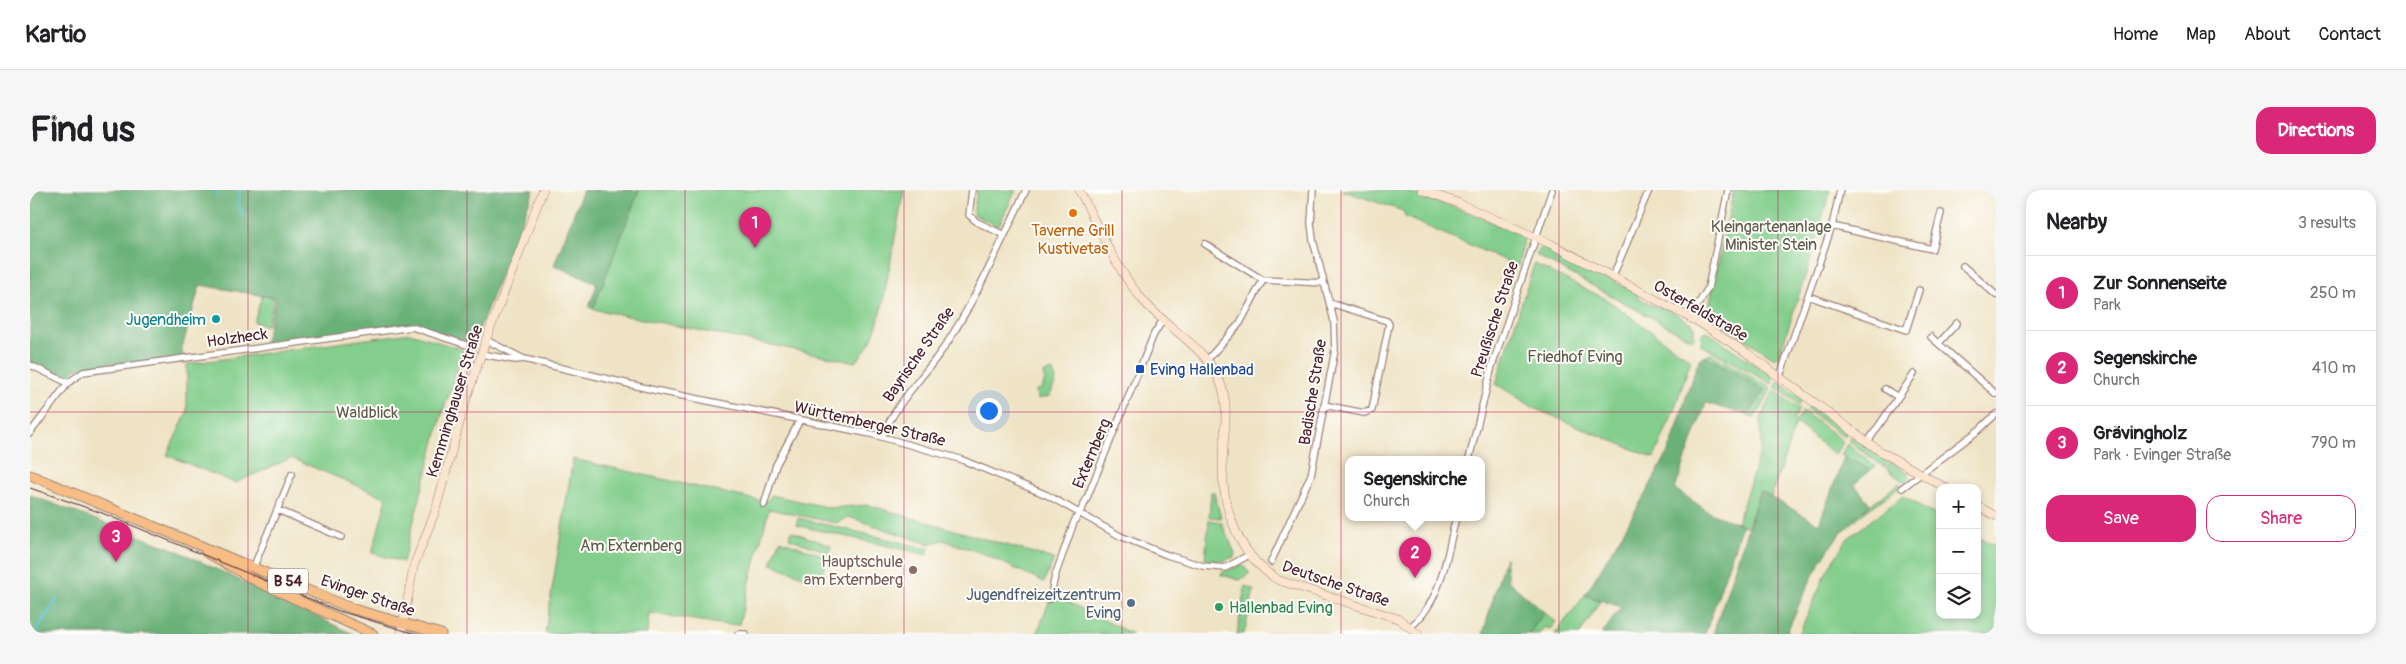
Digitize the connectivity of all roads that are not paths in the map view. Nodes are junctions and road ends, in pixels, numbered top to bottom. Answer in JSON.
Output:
{"nodes":[{"id":1,"x":543,"y":190,"type":"edge"},
{"id":2,"x":972,"y":190,"type":"edge"},
{"id":3,"x":1026,"y":190,"type":"edge"},
{"id":4,"x":1079,"y":190,"type":"edge"},
{"id":5,"x":1313,"y":190,"type":"edge"},
{"id":6,"x":1422,"y":190,"type":"edge"},
{"id":7,"x":1552,"y":190,"type":"edge"},
{"id":8,"x":1649,"y":190,"type":"edge"},
{"id":9,"x":1728,"y":190,"type":"edge"},
{"id":10,"x":1840,"y":190,"type":"edge"},
{"id":11,"x":1941,"y":213,"type":"dead end"},
{"id":12,"x":1832,"y":226,"type":"junction"},
{"id":13,"x":1004,"y":235,"type":"junction"},
{"id":14,"x":1536,"y":236,"type":"junction"},
{"id":15,"x":1205,"y":244,"type":"dead end"},
{"id":16,"x":1964,"y":266,"type":"dead end"},
{"id":17,"x":1612,"y":276,"type":"junction"},
{"id":18,"x":1263,"y":280,"type":"junction"},
{"id":19,"x":1324,"y":283,"type":"junction"},
{"id":20,"x":1919,"y":290,"type":"dead end"},
{"id":21,"x":1996,"y":294,"type":"edge"},
{"id":22,"x":1808,"y":296,"type":"junction"},
{"id":23,"x":1330,"y":303,"type":"junction"},
{"id":24,"x":1690,"y":318,"type":"junction"},
{"id":25,"x":1163,"y":320,"type":"junction"},
{"id":26,"x":1957,"y":323,"type":"dead end"},
{"id":27,"x":1931,"y":337,"type":"dead end"},
{"id":28,"x":486,"y":340,"type":"junction"},
{"id":29,"x":1939,"y":343,"type":"junction"},
{"id":30,"x":473,"y":347,"type":"dead end"},
{"id":31,"x":481,"y":354,"type":"junction"},
{"id":32,"x":524,"y":359,"type":"junction"},
{"id":33,"x":1208,"y":359,"type":"junction"},
{"id":34,"x":30,"y":365,"type":"edge"},
{"id":35,"x":1914,"y":374,"type":"dead end"},
{"id":36,"x":1780,"y":376,"type":"junction"},
{"id":37,"x":68,"y":384,"type":"junction"},
{"id":38,"x":1885,"y":389,"type":"dead end"},
{"id":39,"x":1996,"y":394,"type":"edge"},
{"id":40,"x":1898,"y":398,"type":"junction"},
{"id":41,"x":1324,"y":405,"type":"junction"},
{"id":42,"x":1996,"y":414,"type":"edge"},
{"id":43,"x":800,"y":420,"type":"junction"},
{"id":44,"x":30,"y":433,"type":"edge"},
{"id":45,"x":882,"y":437,"type":"junction"},
{"id":46,"x":1867,"y":442,"type":"junction"},
{"id":47,"x":1470,"y":456,"type":"edge"},
{"id":48,"x":292,"y":474,"type":"dead end"},
{"id":49,"x":30,"y":475,"type":"edge"},
{"id":50,"x":1921,"y":475,"type":"junction"},
{"id":51,"x":1938,"y":484,"type":"edge"},
{"id":52,"x":1902,"y":488,"type":"dead end"},
{"id":53,"x":764,"y":505,"type":"dead end"},
{"id":54,"x":1981,"y":508,"type":"edge"},
{"id":55,"x":278,"y":510,"type":"junction"},
{"id":56,"x":1080,"y":513,"type":"junction"},
{"id":57,"x":1996,"y":516,"type":"edge"},
{"id":58,"x":1455,"y":521,"type":"edge"},
{"id":59,"x":175,"y":535,"type":"junction"},
{"id":60,"x":341,"y":537,"type":"dead end"},
{"id":61,"x":1249,"y":555,"type":"junction"},
{"id":62,"x":1271,"y":562,"type":"dead end"},
{"id":63,"x":254,"y":566,"type":"junction"},
{"id":64,"x":1050,"y":599,"type":"dead end"},
{"id":65,"x":402,"y":624,"type":"junction"},
{"id":66,"x":1410,"y":627,"type":"junction"},
{"id":67,"x":373,"y":634,"type":"edge"},
{"id":68,"x":401,"y":634,"type":"edge"},
{"id":69,"x":441,"y":634,"type":"edge"},
{"id":70,"x":738,"y":634,"type":"edge"},
{"id":71,"x":745,"y":634,"type":"edge"},
{"id":72,"x":1418,"y":634,"type":"edge"}],
"edges":[{"from":1,"to":28,"type":"street","name":"Kemminghauser Straße"},
{"from":2,"to":13,"type":"street"},
{"from":3,"to":13,"type":"street","name":"Bayrische Straße"},
{"from":4,"to":25,"type":"street","name":"Deutsche Straße"},
{"from":5,"to":19,"type":"street","name":"Badische Straße"},
{"from":6,"to":14,"type":"street","name":"Osterfeldstraße"},
{"from":7,"to":14,"type":"street","name":"Preußische Straße"},
{"from":8,"to":17,"type":"street"},
{"from":9,"to":24,"type":"street"},
{"from":10,"to":12,"type":"street"},
{"from":11,"to":12,"type":"street"},
{"from":12,"to":22,"type":"street"},
{"from":13,"to":45,"type":"street","name":"Bayrische Straße"},
{"from":14,"to":17,"type":"street","name":"Osterfeldstraße"},
{"from":14,"to":47,"type":"street","name":"Preußische Straße"},
{"from":15,"to":18,"type":"street"},
{"from":16,"to":21,"type":"street"},
{"from":17,"to":24,"type":"street","name":"Osterfeldstraße"},
{"from":18,"to":19,"type":"street"},
{"from":18,"to":33,"type":"street"},
{"from":19,"to":23,"type":"street","name":"Badische Straße"},
{"from":20,"to":22,"type":"street"},
{"from":22,"to":36,"type":"street"},
{"from":23,"to":41,"type":"street","name":"Badische Straße"},
{"from":23,"to":41,"type":"street"},
{"from":24,"to":36,"type":"street","name":"Osterfeldstraße"},
{"from":25,"to":33,"type":"street","name":"Deutsche Straße"},
{"from":25,"to":56,"type":"street","name":"Externberg"},
{"from":26,"to":29,"type":"street"},
{"from":27,"to":29,"type":"street"},
{"from":28,"to":31,"type":"street","name":"Kemminghauser Straße"},
{"from":28,"to":32,"type":"street","name":"Württemberger Straße"},
{"from":29,"to":39,"type":"street"},
{"from":30,"to":37,"type":"street","name":"Holzheck"},
{"from":31,"to":32,"type":"street","name":"Württemberger Straße"},
{"from":31,"to":65,"type":"street","name":"Kemminghauser Straße"},
{"from":32,"to":43,"type":"street","name":"Württemberger Straße"},
{"from":33,"to":61,"type":"street","name":"Deutsche Straße"},
{"from":34,"to":37,"type":"street"},
{"from":35,"to":40,"type":"street"},
{"from":36,"to":46,"type":"street","name":"Osterfeldstraße"},
{"from":37,"to":44,"type":"street","name":"Holzheck"},
{"from":38,"to":40,"type":"street"},
{"from":40,"to":46,"type":"street"},
{"from":41,"to":62,"type":"street","name":"Badische Straße"},
{"from":42,"to":50,"type":"street"},
{"from":43,"to":45,"type":"street","name":"Württemberger Straße"},
{"from":43,"to":53,"type":"street"},
{"from":45,"to":56,"type":"street","name":"Württemberger Straße"},
{"from":46,"to":50,"type":"street","name":"Osterfeldstraße"},
{"from":48,"to":55,"type":"street"},
{"from":49,"to":59,"type":"main road","name":"Evinger Straße","number":"B 54"},
{"from":50,"to":51,"type":"street","name":"Osterfeldstraße"},
{"from":50,"to":52,"type":"street"},
{"from":54,"to":57,"type":"street"},
{"from":55,"to":60,"type":"street"},
{"from":55,"to":63,"type":"street"},
{"from":56,"to":61,"type":"street","name":"Württemberger Straße"},
{"from":56,"to":64,"type":"street","name":"Externberg"},
{"from":58,"to":66,"type":"street"},
{"from":59,"to":63,"type":"main road","name":"Evinger Straße","number":"B 54"},
{"from":59,"to":67,"type":"main road","name":"Evinger Straße","number":"B 54"},
{"from":61,"to":66,"type":"street","name":"Deutsche Straße"},
{"from":63,"to":65,"type":"main road","name":"Evinger Straße","number":"B 54"},
{"from":65,"to":68,"type":"street","name":"Kemminghauser Straße"},
{"from":65,"to":69,"type":"main road","name":"Evinger Straße","number":"B 54"},
{"from":66,"to":72,"type":"street","name":"Deutsche Straße"},
{"from":70,"to":71,"type":"street"}]}
